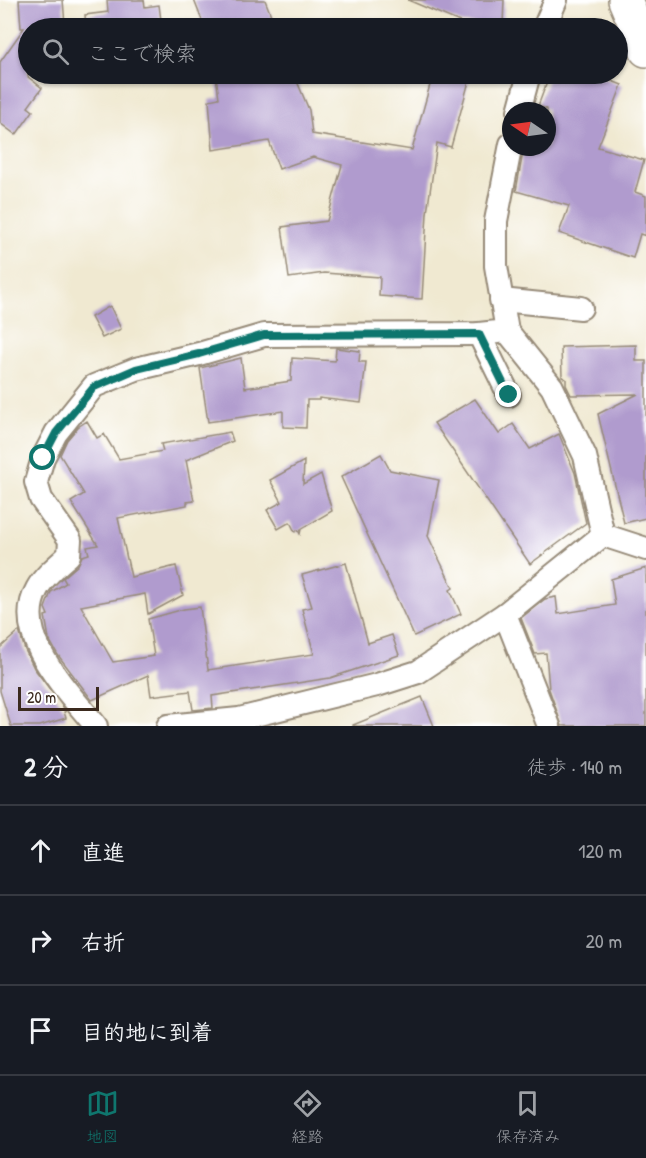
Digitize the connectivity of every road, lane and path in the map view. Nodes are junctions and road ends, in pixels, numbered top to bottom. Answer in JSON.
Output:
{"nodes":[{"id":1,"x":556,"y":0,"type":"edge"},
{"id":2,"x":625,"y":0,"type":"edge"},
{"id":3,"x":548,"y":18,"type":"edge"},
{"id":4,"x":646,"y":50,"type":"edge"},
{"id":5,"x":526,"y":84,"type":"edge"},
{"id":6,"x":521,"y":102,"type":"edge"},
{"id":7,"x":509,"y":156,"type":"edge"},
{"id":8,"x":501,"y":300,"type":"junction"},
{"id":9,"x":581,"y":308,"type":"dead end"},
{"id":10,"x":507,"y":331,"type":"junction"},
{"id":11,"x":479,"y":334,"type":"junction"},
{"id":12,"x":509,"y":395,"type":"dead end"},
{"id":13,"x":603,"y":535,"type":"junction"},
{"id":14,"x":646,"y":549,"type":"edge"},
{"id":15,"x":505,"y":614,"type":"junction"},
{"id":16,"x":96,"y":726,"type":"edge"},
{"id":17,"x":168,"y":726,"type":"edge"},
{"id":18,"x":549,"y":726,"type":"edge"}],
"edges":[{"from":1,"to":3,"type":"street"},
{"from":2,"to":4,"type":"main road"},
{"from":5,"to":6,"type":"street"},
{"from":7,"to":8,"type":"street"},
{"from":8,"to":9,"type":"street"},
{"from":8,"to":10,"type":"street"},
{"from":10,"to":11,"type":"street"},
{"from":10,"to":13,"type":"street"},
{"from":11,"to":12,"type":"street"},
{"from":11,"to":16,"type":"street"},
{"from":13,"to":14,"type":"street"},
{"from":13,"to":15,"type":"street"},
{"from":15,"to":17,"type":"street"},
{"from":15,"to":18,"type":"street"}]}
